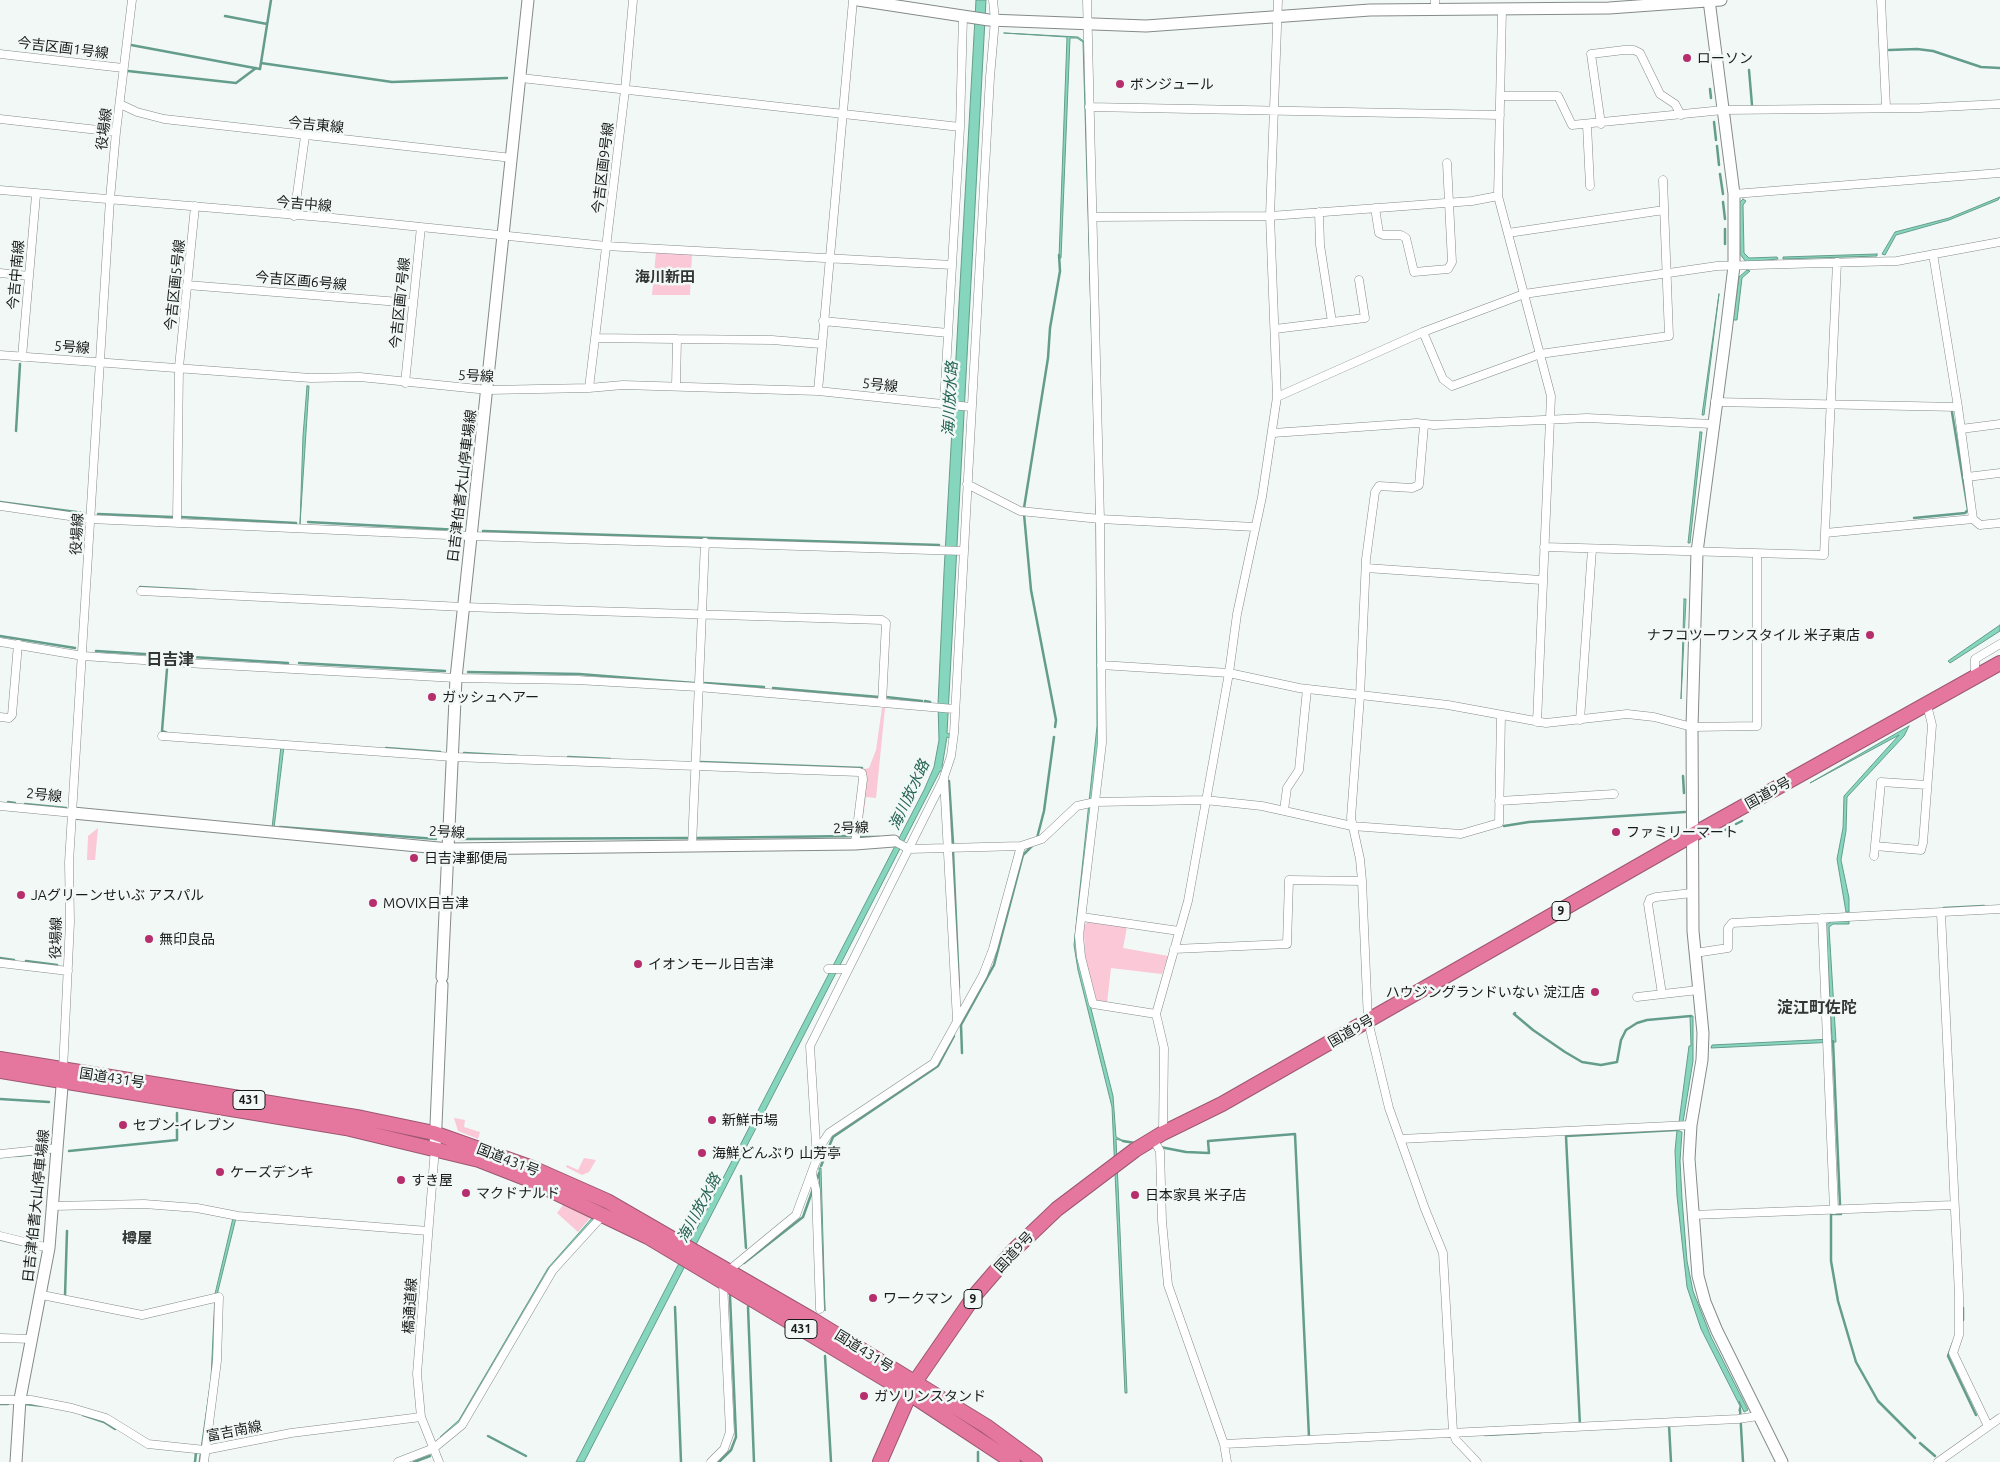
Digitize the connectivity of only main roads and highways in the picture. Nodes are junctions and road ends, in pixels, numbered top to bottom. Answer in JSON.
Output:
{"nodes":[{"id":1,"x":2000,"y":662,"type":"edge"},
{"id":2,"x":0,"y":1059,"type":"edge"},
{"id":3,"x":0,"y":1071,"type":"edge"},
{"id":4,"x":63,"y":1076,"type":"junction"},
{"id":5,"x":680,"y":1249,"type":"junction"},
{"id":6,"x":913,"y":1388,"type":"junction"},
{"id":7,"x":880,"y":1462,"type":"edge"},
{"id":8,"x":1013,"y":1462,"type":"edge"},
{"id":9,"x":1034,"y":1462,"type":"edge"}],
"edges":[{"from":1,"to":6,"type":"highway","name":"国道9号","number":"9"},
{"from":2,"to":4,"type":"highway","name":"国道431号","number":"431"},
{"from":3,"to":4,"type":"highway","name":"国道431号","number":"431"},
{"from":4,"to":5,"type":"highway","name":"国道431号","number":"431"},
{"from":4,"to":5,"type":"highway","name":"国道431号","number":"431"},
{"from":5,"to":6,"type":"highway","name":"国道431号","number":"431"},
{"from":6,"to":7,"type":"highway","name":"国道9号","number":"9"},
{"from":6,"to":8,"type":"highway","name":"国道431号","number":"431"},
{"from":6,"to":9,"type":"highway","name":"国道431号","number":"431"}]}
